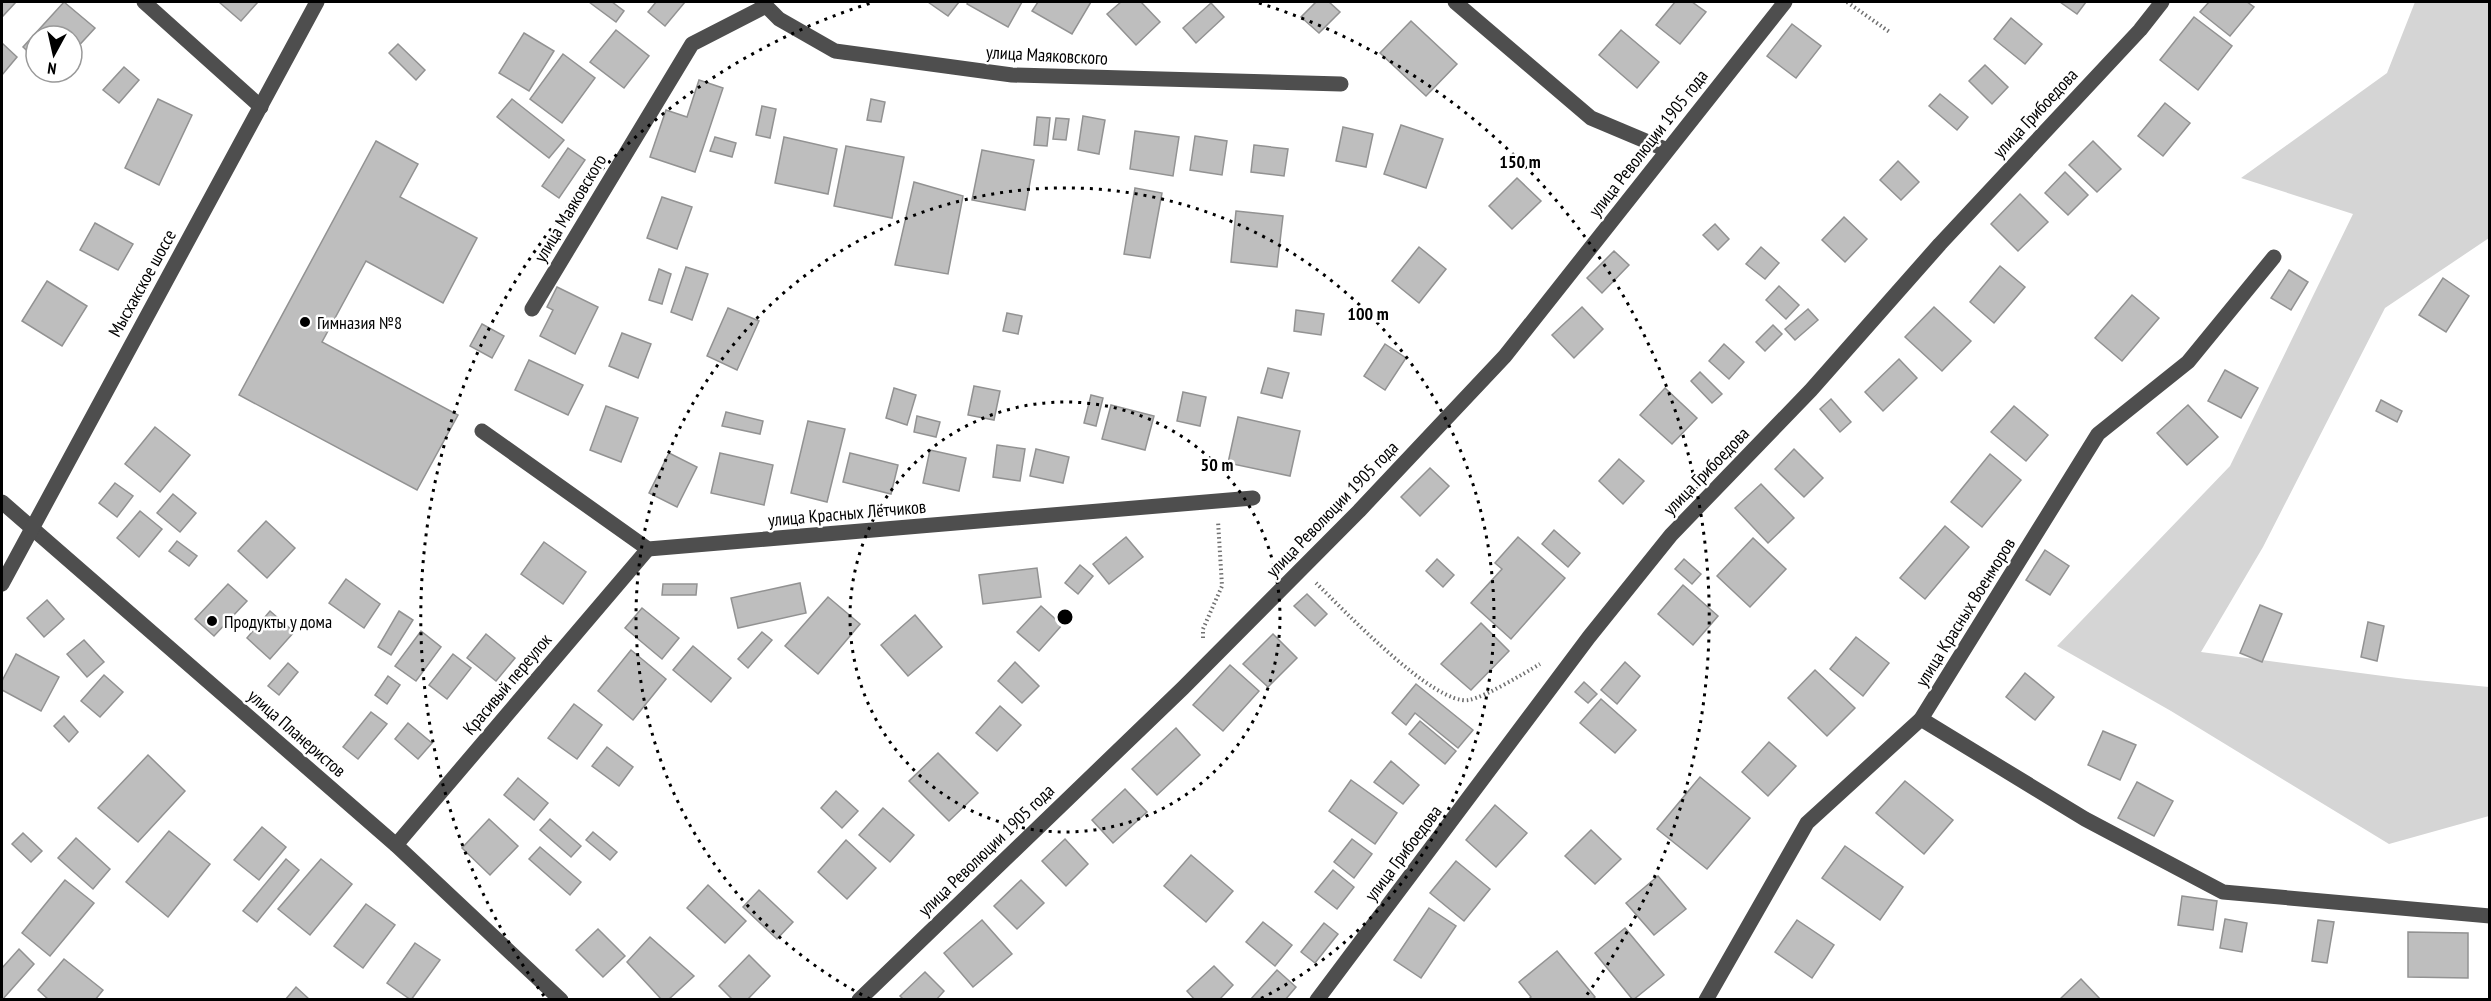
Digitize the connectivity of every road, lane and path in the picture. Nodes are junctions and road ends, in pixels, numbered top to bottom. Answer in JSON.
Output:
{"nodes":[{"id":1,"x":144,"y":2,"type":"edge"},
{"id":2,"x":317,"y":2,"type":"edge"},
{"id":3,"x":1455,"y":2,"type":"edge"},
{"id":4,"x":1785,"y":2,"type":"edge"},
{"id":5,"x":1847,"y":2,"type":"edge"},
{"id":6,"x":2162,"y":2,"type":"edge"},
{"id":7,"x":764,"y":4,"type":"edge"},
{"id":8,"x":1891,"y":33,"type":"dead end"},
{"id":9,"x":1341,"y":84,"type":"dead end"},
{"id":10,"x":261,"y":107,"type":"junction"},
{"id":11,"x":1667,"y":150,"type":"junction"},
{"id":12,"x":2274,"y":257,"type":"dead end"},
{"id":13,"x":532,"y":309,"type":"dead end"},
{"id":14,"x":483,"y":430,"type":"dead end"},
{"id":15,"x":1252,"y":498,"type":"dead end"},
{"id":16,"x":2,"y":502,"type":"edge"},
{"id":17,"x":1216,"y":502,"type":"junction"},
{"id":18,"x":30,"y":529,"type":"junction"},
{"id":19,"x":648,"y":549,"type":"junction"},
{"id":20,"x":1300,"y":568,"type":"junction"},
{"id":21,"x":2,"y":584,"type":"edge"},
{"id":22,"x":1550,"y":658,"type":"dead end"},
{"id":23,"x":1209,"y":661,"type":"junction"},
{"id":24,"x":1921,"y":719,"type":"junction"},
{"id":25,"x":396,"y":844,"type":"junction"},
{"id":26,"x":2490,"y":915,"type":"edge"},
{"id":27,"x":561,"y":999,"type":"edge"},
{"id":28,"x":859,"y":999,"type":"edge"},
{"id":29,"x":1317,"y":999,"type":"edge"},
{"id":30,"x":1706,"y":999,"type":"edge"}],
"edges":[{"from":1,"to":10,"type":"street"},
{"from":2,"to":10,"type":"street","name":"Мысхакское шоссе"},
{"from":3,"to":11,"type":"street"},
{"from":4,"to":11,"type":"street","name":"улица Революции 1905 года"},
{"from":5,"to":8,"type":"path"},
{"from":6,"to":29,"type":"street","name":"улица Грибоедова"},
{"from":7,"to":9,"type":"street","name":"улица Маяковского"},
{"from":7,"to":13,"type":"street","name":"улица Маяковского"},
{"from":10,"to":18,"type":"street","name":"Мысхакское шоссе"},
{"from":11,"to":20,"type":"street","name":"улица Революции 1905 года"},
{"from":12,"to":24,"type":"street","name":"улица Красных Военморов"},
{"from":14,"to":19,"type":"street"},
{"from":15,"to":17,"type":"street","name":"улица Красных Лётчиков"},
{"from":16,"to":18,"type":"street","name":"улица Планеристов"},
{"from":17,"to":19,"type":"street","name":"улица Красных Лётчиков"},
{"from":17,"to":23,"type":"path"},
{"from":18,"to":21,"type":"street","name":"Мысхакское шоссе"},
{"from":18,"to":25,"type":"street","name":"улица Планеристов"},
{"from":19,"to":25,"type":"street","name":"Красивый переулок"},
{"from":20,"to":22,"type":"path"},
{"from":20,"to":23,"type":"street","name":"улица Революции 1905 года"},
{"from":23,"to":28,"type":"street","name":"улица Революции 1905 года"},
{"from":24,"to":26,"type":"street"},
{"from":24,"to":30,"type":"street","name":"улица Красных Военморов"},
{"from":25,"to":27,"type":"street","name":"улица Планеристов"}]}
